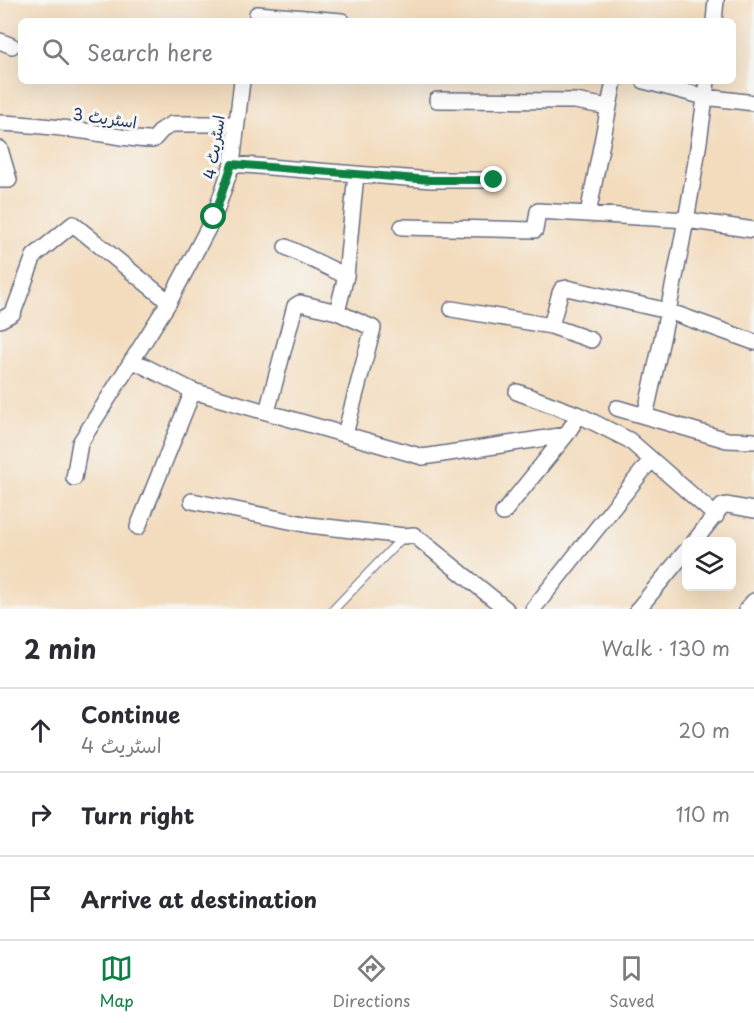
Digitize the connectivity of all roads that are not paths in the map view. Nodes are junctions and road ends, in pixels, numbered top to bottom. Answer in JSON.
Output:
{"nodes":[{"id":1,"x":716,"y":0,"type":"edge"},
{"id":2,"x":257,"y":12,"type":"edge"},
{"id":3,"x":314,"y":18,"type":"edge"},
{"id":4,"x":714,"y":18,"type":"edge"},
{"id":5,"x":242,"y":84,"type":"edge"},
{"id":6,"x":613,"y":84,"type":"edge"},
{"id":7,"x":655,"y":84,"type":"edge"},
{"id":8,"x":707,"y":84,"type":"edge"},
{"id":9,"x":705,"y":97,"type":"junction"},
{"id":10,"x":437,"y":100,"type":"dead end"},
{"id":11,"x":754,"y":103,"type":"edge"},
{"id":12,"x":609,"y":107,"type":"junction"},
{"id":13,"x":0,"y":123,"type":"edge"},
{"id":14,"x":236,"y":124,"type":"junction"},
{"id":15,"x":0,"y":149,"type":"edge"},
{"id":16,"x":232,"y":164,"type":"junction"},
{"id":17,"x":356,"y":174,"type":"junction"},
{"id":18,"x":0,"y":180,"type":"edge"},
{"id":19,"x":494,"y":180,"type":"dead end"},
{"id":20,"x":588,"y":214,"type":"junction"},
{"id":21,"x":687,"y":220,"type":"junction"},
{"id":22,"x":402,"y":226,"type":"dead end"},
{"id":23,"x":754,"y":230,"type":"edge"},
{"id":24,"x":286,"y":248,"type":"dead end"},
{"id":25,"x":346,"y":276,"type":"junction"},
{"id":26,"x":169,"y":302,"type":"junction"},
{"id":27,"x":452,"y":309,"type":"dead end"},
{"id":28,"x":668,"y":311,"type":"junction"},
{"id":29,"x":337,"y":312,"type":"junction"},
{"id":30,"x":0,"y":320,"type":"edge"},
{"id":31,"x":551,"y":326,"type":"junction"},
{"id":32,"x":591,"y":340,"type":"dead end"},
{"id":33,"x":754,"y":342,"type":"edge"},
{"id":34,"x":132,"y":360,"type":"junction"},
{"id":35,"x":193,"y":391,"type":"junction"},
{"id":36,"x":517,"y":392,"type":"dead end"},
{"id":37,"x":617,"y":408,"type":"dead end"},
{"id":38,"x":267,"y":412,"type":"junction"},
{"id":39,"x":579,"y":415,"type":"junction"},
{"id":40,"x":645,"y":416,"type":"junction"},
{"id":41,"x":345,"y":434,"type":"junction"},
{"id":42,"x":566,"y":435,"type":"junction"},
{"id":43,"x":754,"y":441,"type":"edge"},
{"id":44,"x":651,"y":460,"type":"junction"},
{"id":45,"x":74,"y":478,"type":"dead end"},
{"id":46,"x":192,"y":501,"type":"dead end"},
{"id":47,"x":754,"y":510,"type":"edge"},
{"id":48,"x":503,"y":513,"type":"dead end"},
{"id":49,"x":716,"y":516,"type":"junction"},
{"id":50,"x":138,"y":527,"type":"dead end"},
{"id":51,"x":404,"y":536,"type":"junction"},
{"id":52,"x":698,"y":537,"type":"edge"},
{"id":53,"x":682,"y":557,"type":"edge"},
{"id":54,"x":754,"y":601,"type":"edge"},
{"id":55,"x":334,"y":609,"type":"edge"},
{"id":56,"x":506,"y":609,"type":"edge"},
{"id":57,"x":533,"y":609,"type":"edge"},
{"id":58,"x":638,"y":609,"type":"edge"},
{"id":59,"x":747,"y":609,"type":"edge"}],
"edges":[{"from":1,"to":4,"type":"street"},
{"from":2,"to":3,"type":"street"},
{"from":5,"to":14,"type":"street","name":"اسٹریٹ 4"},
{"from":6,"to":12,"type":"street"},
{"from":7,"to":9,"type":"street"},
{"from":8,"to":9,"type":"street"},
{"from":9,"to":11,"type":"street"},
{"from":9,"to":21,"type":"street"},
{"from":10,"to":12,"type":"street"},
{"from":12,"to":20,"type":"street"},
{"from":13,"to":14,"type":"street","name":"اسٹریٹ 3"},
{"from":14,"to":16,"type":"street","name":"اسٹریٹ 4"},
{"from":15,"to":18,"type":"street"},
{"from":16,"to":17,"type":"street"},
{"from":16,"to":26,"type":"street","name":"اسٹریٹ 4"},
{"from":17,"to":19,"type":"street"},
{"from":17,"to":25,"type":"street"},
{"from":20,"to":21,"type":"street"},
{"from":20,"to":22,"type":"street"},
{"from":21,"to":23,"type":"street"},
{"from":21,"to":28,"type":"street"},
{"from":24,"to":25,"type":"street"},
{"from":25,"to":29,"type":"street"},
{"from":26,"to":30,"type":"street"},
{"from":26,"to":34,"type":"street","name":"اسٹریٹ 4"},
{"from":27,"to":31,"type":"street"},
{"from":28,"to":31,"type":"street"},
{"from":28,"to":33,"type":"street"},
{"from":28,"to":40,"type":"street"},
{"from":29,"to":38,"type":"street"},
{"from":29,"to":41,"type":"street"},
{"from":31,"to":32,"type":"street"},
{"from":34,"to":35,"type":"street"},
{"from":34,"to":45,"type":"street","name":"اسٹریٹ 4"},
{"from":35,"to":38,"type":"street"},
{"from":35,"to":50,"type":"street"},
{"from":36,"to":39,"type":"street"},
{"from":37,"to":40,"type":"street"},
{"from":38,"to":41,"type":"street"},
{"from":39,"to":42,"type":"street"},
{"from":39,"to":44,"type":"street"},
{"from":40,"to":43,"type":"street"},
{"from":41,"to":42,"type":"street"},
{"from":42,"to":48,"type":"street"},
{"from":44,"to":49,"type":"street"},
{"from":44,"to":57,"type":"street"},
{"from":46,"to":51,"type":"street"},
{"from":47,"to":49,"type":"street"},
{"from":49,"to":52,"type":"street"},
{"from":51,"to":55,"type":"lane"},
{"from":51,"to":56,"type":"street"},
{"from":53,"to":58,"type":"street"},
{"from":54,"to":59,"type":"street"}]}
